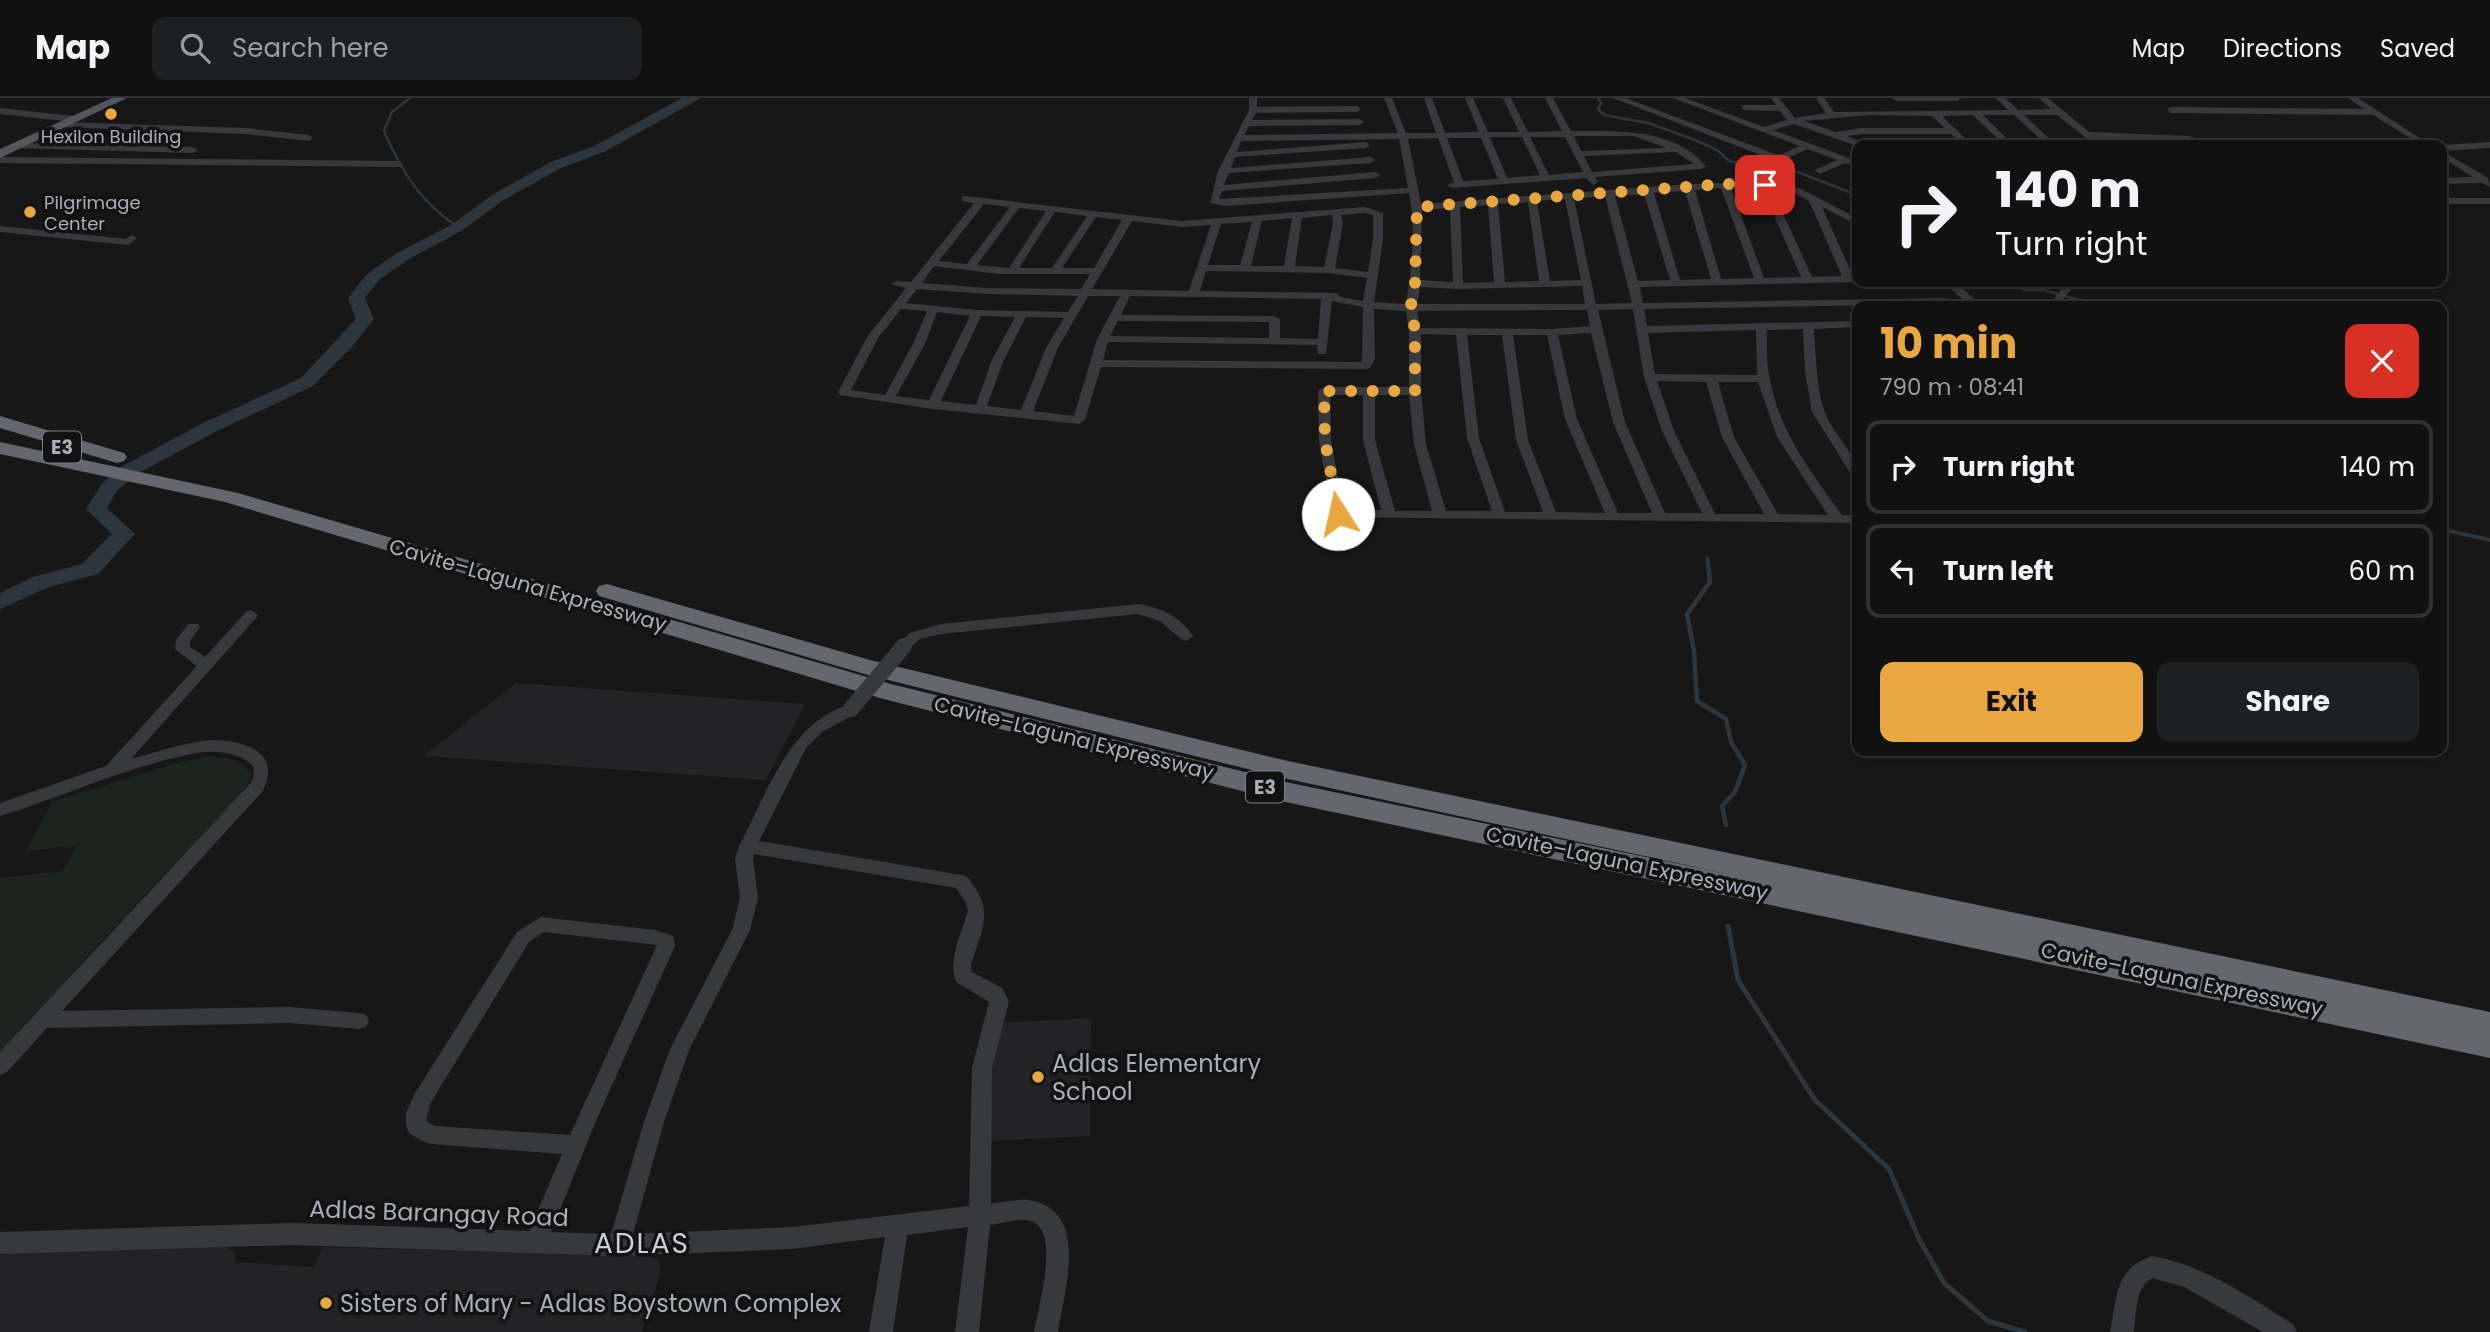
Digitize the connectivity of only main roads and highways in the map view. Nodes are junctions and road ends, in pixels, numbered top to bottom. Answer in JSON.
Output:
{"nodes":[{"id":1,"x":121,"y":98,"type":"edge"},
{"id":2,"x":0,"y":154,"type":"edge"},
{"id":3,"x":0,"y":422,"type":"edge"},
{"id":4,"x":0,"y":435,"type":"edge"},
{"id":5,"x":0,"y":448,"type":"edge"},
{"id":6,"x":116,"y":465,"type":"junction"},
{"id":7,"x":2443,"y":1025,"type":"junction"},
{"id":8,"x":2490,"y":1025,"type":"edge"},
{"id":9,"x":2490,"y":1045,"type":"edge"}],
"edges":[{"from":1,"to":2,"type":"main road"},
{"from":3,"to":6,"type":"highway"},
{"from":4,"to":6,"type":"highway","name":"Cavite–Laguna Expressway","number":"E3"},
{"from":5,"to":6,"type":"highway","name":"Cavite–Laguna Expressway","number":"E3"},
{"from":6,"to":7,"type":"highway","name":"Cavite–Laguna Expressway","number":"E3"},
{"from":7,"to":8,"type":"highway","name":"Cavite–Laguna Expressway","number":"E3"},
{"from":7,"to":9,"type":"highway","name":"Cavite–Laguna Expressway","number":"E3"}]}
